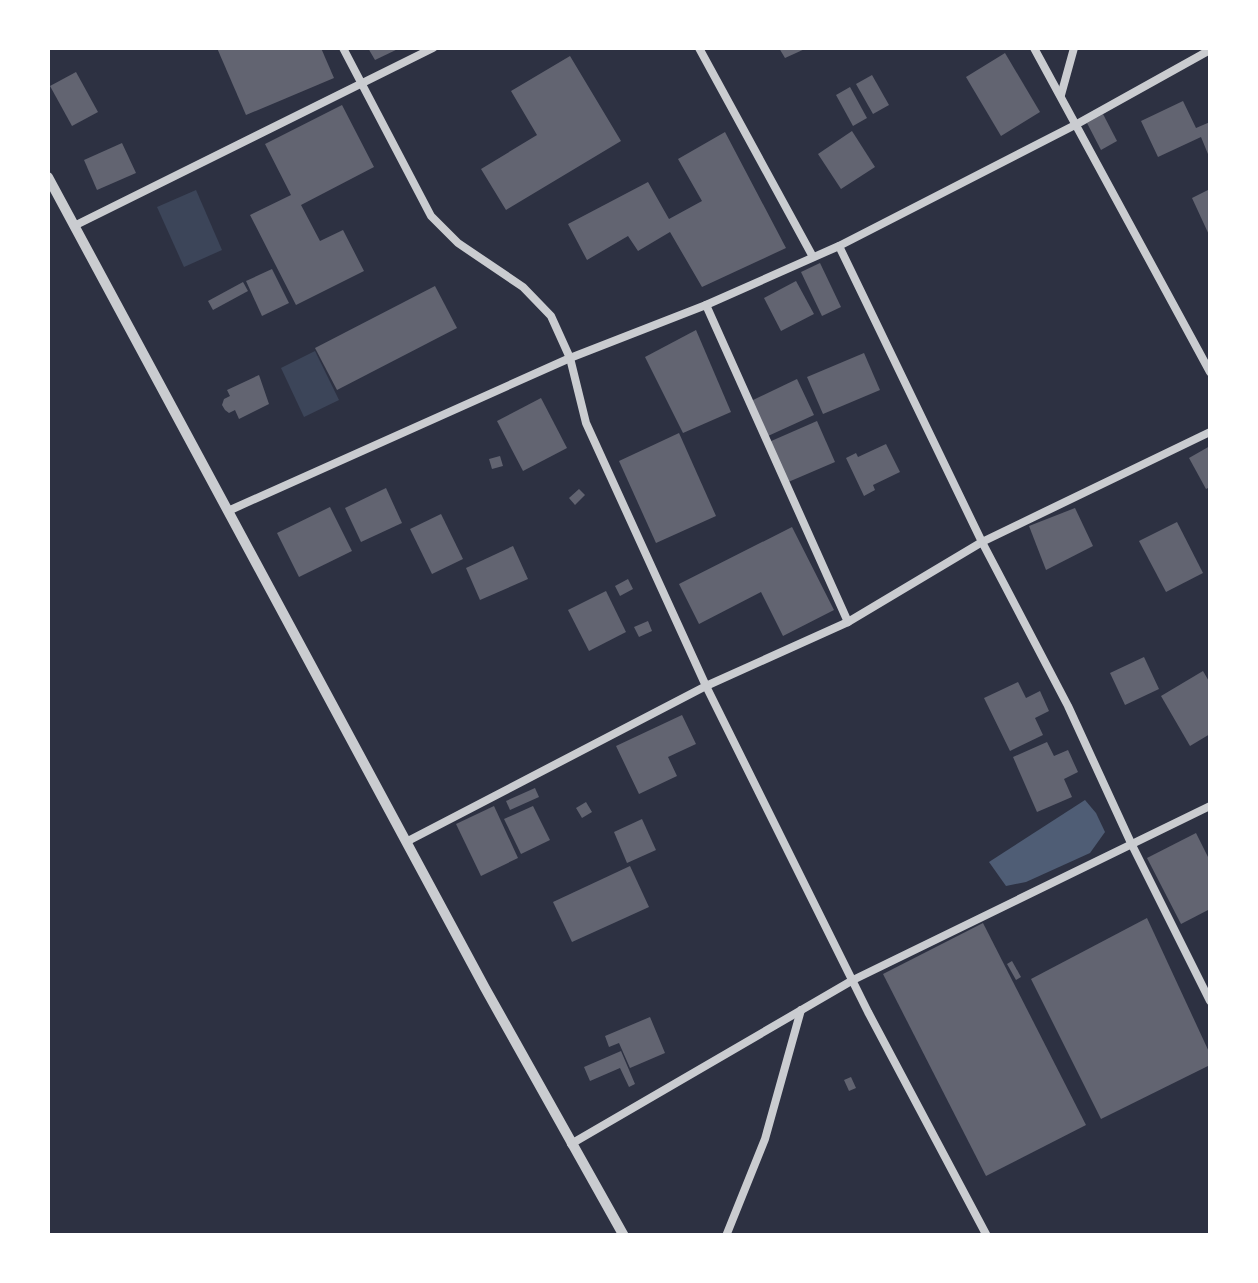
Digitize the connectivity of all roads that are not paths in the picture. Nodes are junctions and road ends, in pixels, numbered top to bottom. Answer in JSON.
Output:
{"nodes":[{"id":1,"x":343,"y":48,"type":"edge"},
{"id":2,"x":433,"y":48,"type":"edge"},
{"id":3,"x":699,"y":48,"type":"edge"},
{"id":4,"x":1034,"y":48,"type":"edge"},
{"id":5,"x":1074,"y":48,"type":"edge"},
{"id":6,"x":1210,"y":50,"type":"edge"},
{"id":7,"x":360,"y":84,"type":"junction"},
{"id":8,"x":1061,"y":94,"type":"junction"},
{"id":9,"x":1077,"y":124,"type":"junction"},
{"id":10,"x":48,"y":178,"type":"edge"},
{"id":11,"x":74,"y":226,"type":"junction"},
{"id":12,"x":839,"y":246,"type":"junction"},
{"id":13,"x":813,"y":257,"type":"junction"},
{"id":14,"x":706,"y":305,"type":"junction"},
{"id":15,"x":570,"y":358,"type":"junction"},
{"id":16,"x":1210,"y":372,"type":"edge"},
{"id":17,"x":1210,"y":432,"type":"edge"},
{"id":18,"x":228,"y":511,"type":"junction"},
{"id":19,"x":982,"y":542,"type":"junction"},
{"id":20,"x":848,"y":622,"type":"junction"},
{"id":21,"x":706,"y":686,"type":"junction"},
{"id":22,"x":1210,"y":806,"type":"edge"},
{"id":23,"x":406,"y":842,"type":"junction"},
{"id":24,"x":1130,"y":843,"type":"junction"},
{"id":25,"x":852,"y":980,"type":"junction"},
{"id":26,"x":1210,"y":1001,"type":"edge"},
{"id":27,"x":801,"y":1010,"type":"junction"},
{"id":28,"x":571,"y":1144,"type":"junction"},
{"id":29,"x":624,"y":1236,"type":"edge"},
{"id":30,"x":726,"y":1236,"type":"edge"},
{"id":31,"x":987,"y":1236,"type":"edge"}],
"edges":[{"from":1,"to":7,"type":"street"},
{"from":2,"to":7,"type":"street"},
{"from":3,"to":13,"type":"street"},
{"from":4,"to":8,"type":"street"},
{"from":5,"to":8,"type":"street"},
{"from":6,"to":9,"type":"street"},
{"from":7,"to":11,"type":"street"},
{"from":7,"to":15,"type":"street"},
{"from":8,"to":9,"type":"street"},
{"from":9,"to":12,"type":"street"},
{"from":9,"to":16,"type":"street"},
{"from":10,"to":11,"type":"street"},
{"from":11,"to":18,"type":"street"},
{"from":12,"to":13,"type":"street"},
{"from":12,"to":19,"type":"street"},
{"from":13,"to":14,"type":"street"},
{"from":14,"to":15,"type":"street"},
{"from":14,"to":20,"type":"street"},
{"from":15,"to":18,"type":"street"},
{"from":15,"to":21,"type":"street"},
{"from":17,"to":19,"type":"street"},
{"from":18,"to":23,"type":"street"},
{"from":19,"to":20,"type":"street"},
{"from":19,"to":24,"type":"street"},
{"from":20,"to":21,"type":"street"},
{"from":21,"to":23,"type":"street"},
{"from":21,"to":25,"type":"street"},
{"from":22,"to":24,"type":"street"},
{"from":23,"to":28,"type":"street"},
{"from":24,"to":25,"type":"street"},
{"from":24,"to":26,"type":"street"},
{"from":25,"to":27,"type":"street"},
{"from":25,"to":31,"type":"street"},
{"from":27,"to":28,"type":"street"},
{"from":27,"to":30,"type":"street"},
{"from":28,"to":29,"type":"street"}]}
